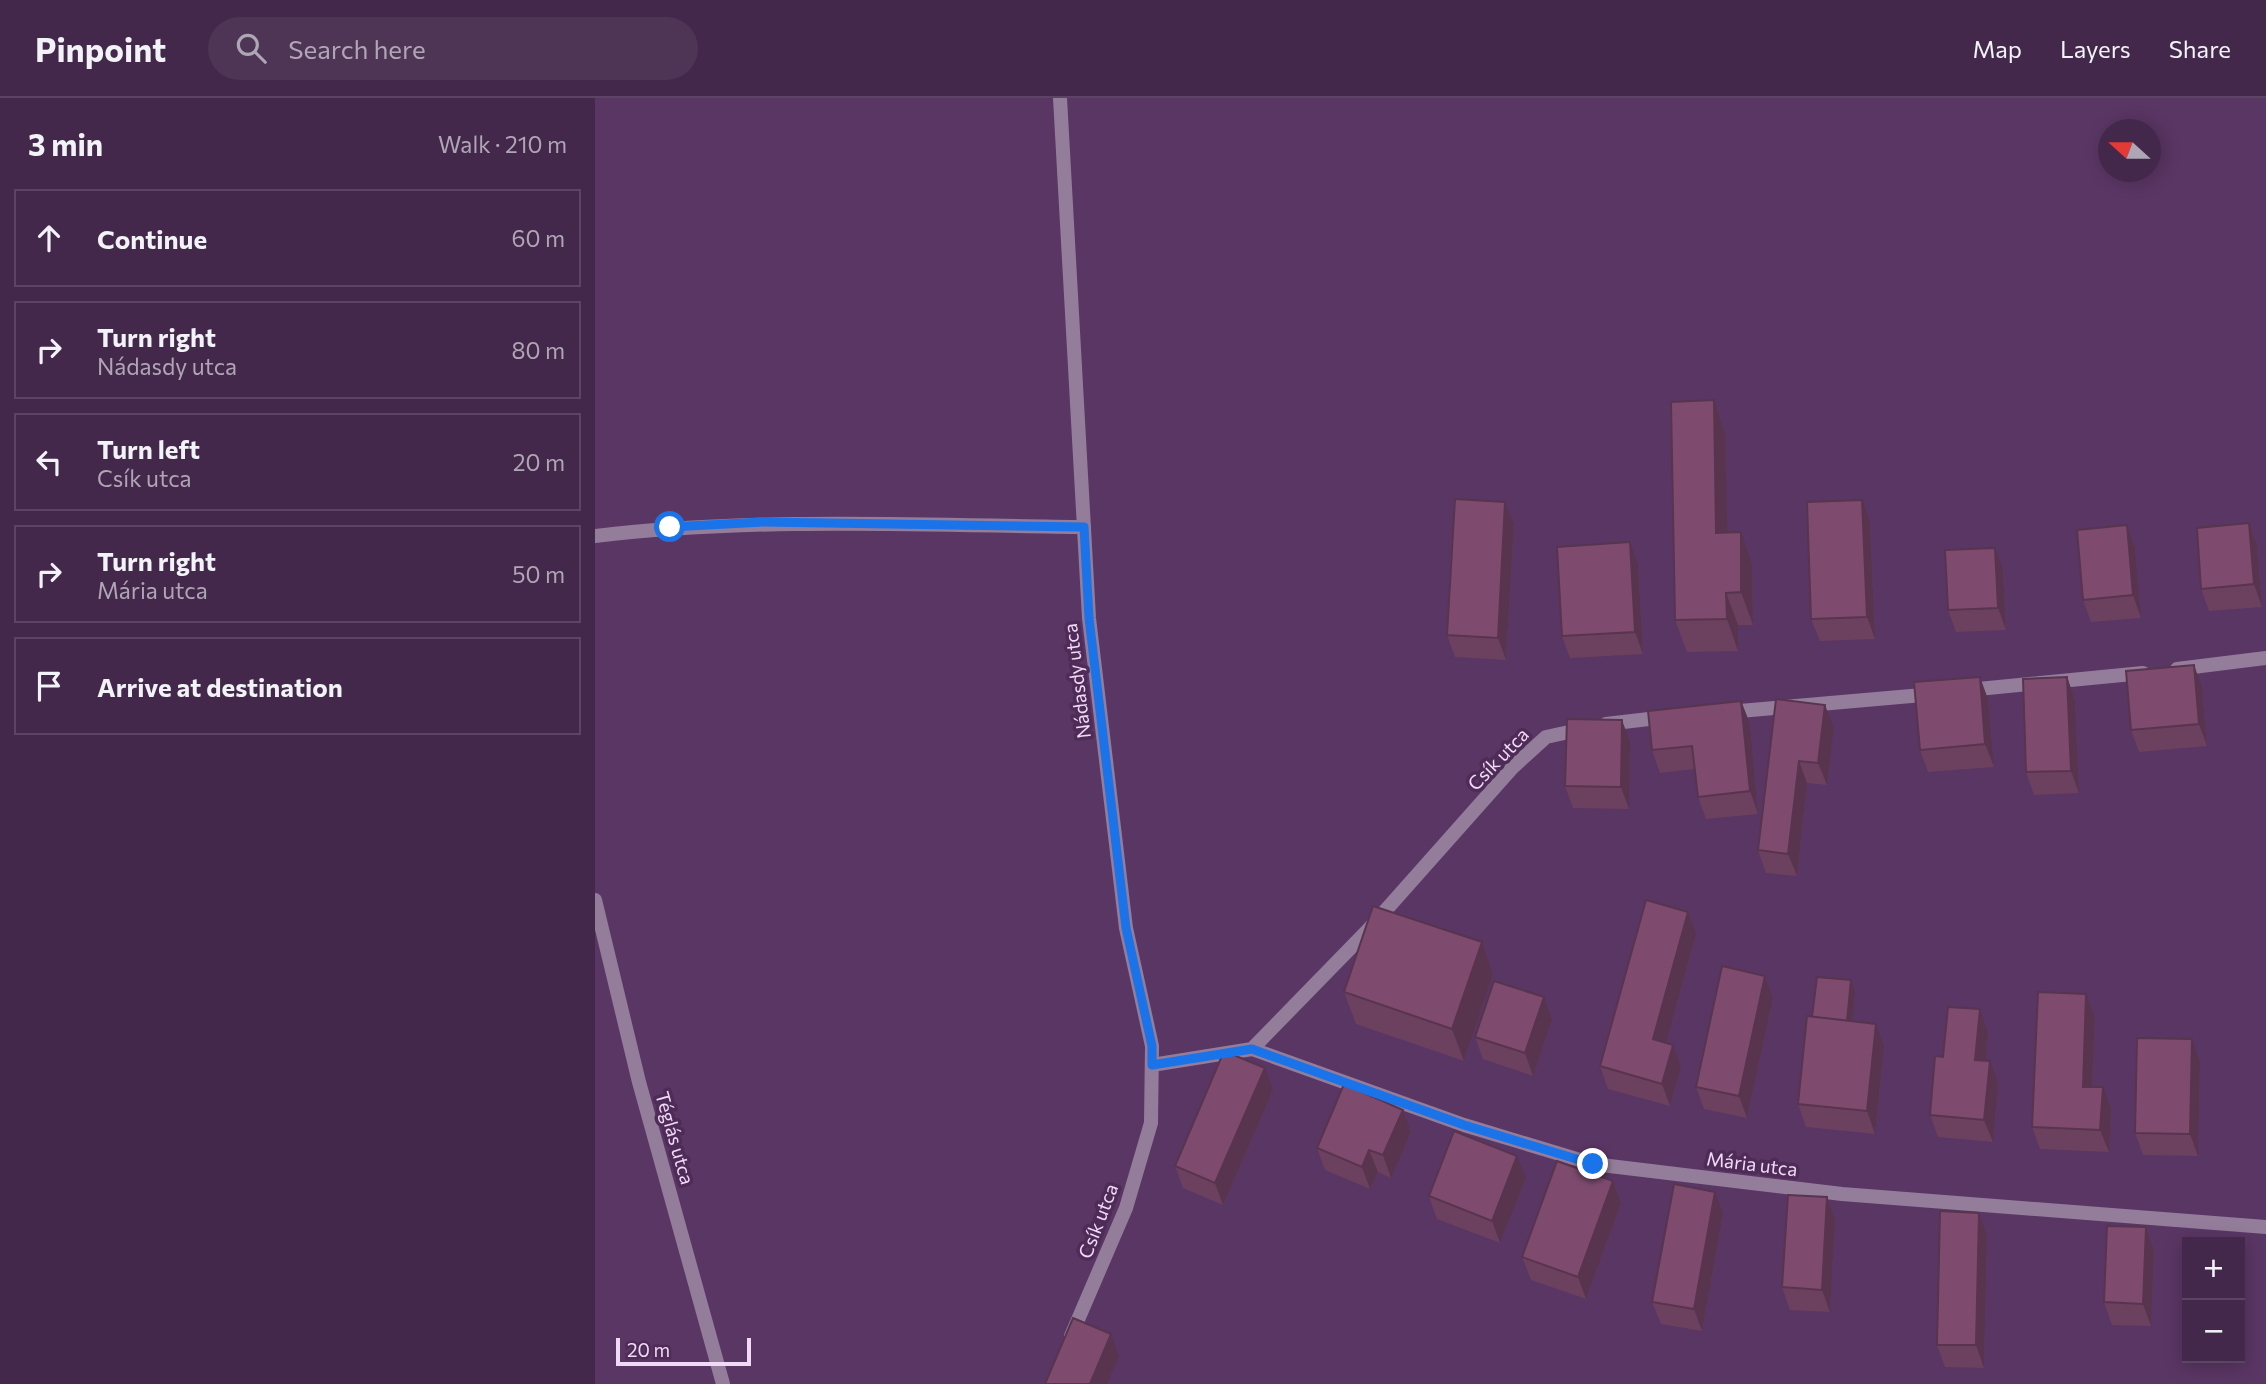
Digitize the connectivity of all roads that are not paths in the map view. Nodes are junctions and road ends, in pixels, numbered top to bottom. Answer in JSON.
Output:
{"nodes":[{"id":1,"x":1061,"y":98,"type":"edge"},
{"id":2,"x":1084,"y":527,"type":"junction"},
{"id":3,"x":595,"y":536,"type":"edge"},
{"id":4,"x":2266,"y":657,"type":"edge"},
{"id":5,"x":1712,"y":713,"type":"edge"},
{"id":6,"x":1685,"y":715,"type":"edge"},
{"id":7,"x":595,"y":900,"type":"edge"},
{"id":8,"x":1152,"y":1046,"type":"joint"},
{"id":9,"x":1252,"y":1049,"type":"junction"},
{"id":10,"x":1152,"y":1065,"type":"junction"},
{"id":11,"x":2266,"y":1227,"type":"edge"},
{"id":12,"x":1066,"y":1350,"type":"edge"},
{"id":13,"x":723,"y":1384,"type":"edge"}],
"edges":[{"from":1,"to":2,"type":"street","name":"Nádasdy utca"},
{"from":2,"to":3,"type":"street"},
{"from":2,"to":8,"type":"street","name":"Nádasdy utca"},
{"from":4,"to":5,"type":"street"},
{"from":6,"to":9,"type":"street","name":"Csík utca"},
{"from":7,"to":13,"type":"street","name":"Téglás utca"},
{"from":8,"to":10,"type":"street","name":"Csík utca"},
{"from":9,"to":10,"type":"street"},
{"from":9,"to":11,"type":"street","name":"Mária utca"},
{"from":10,"to":12,"type":"street","name":"Csík utca"}]}
